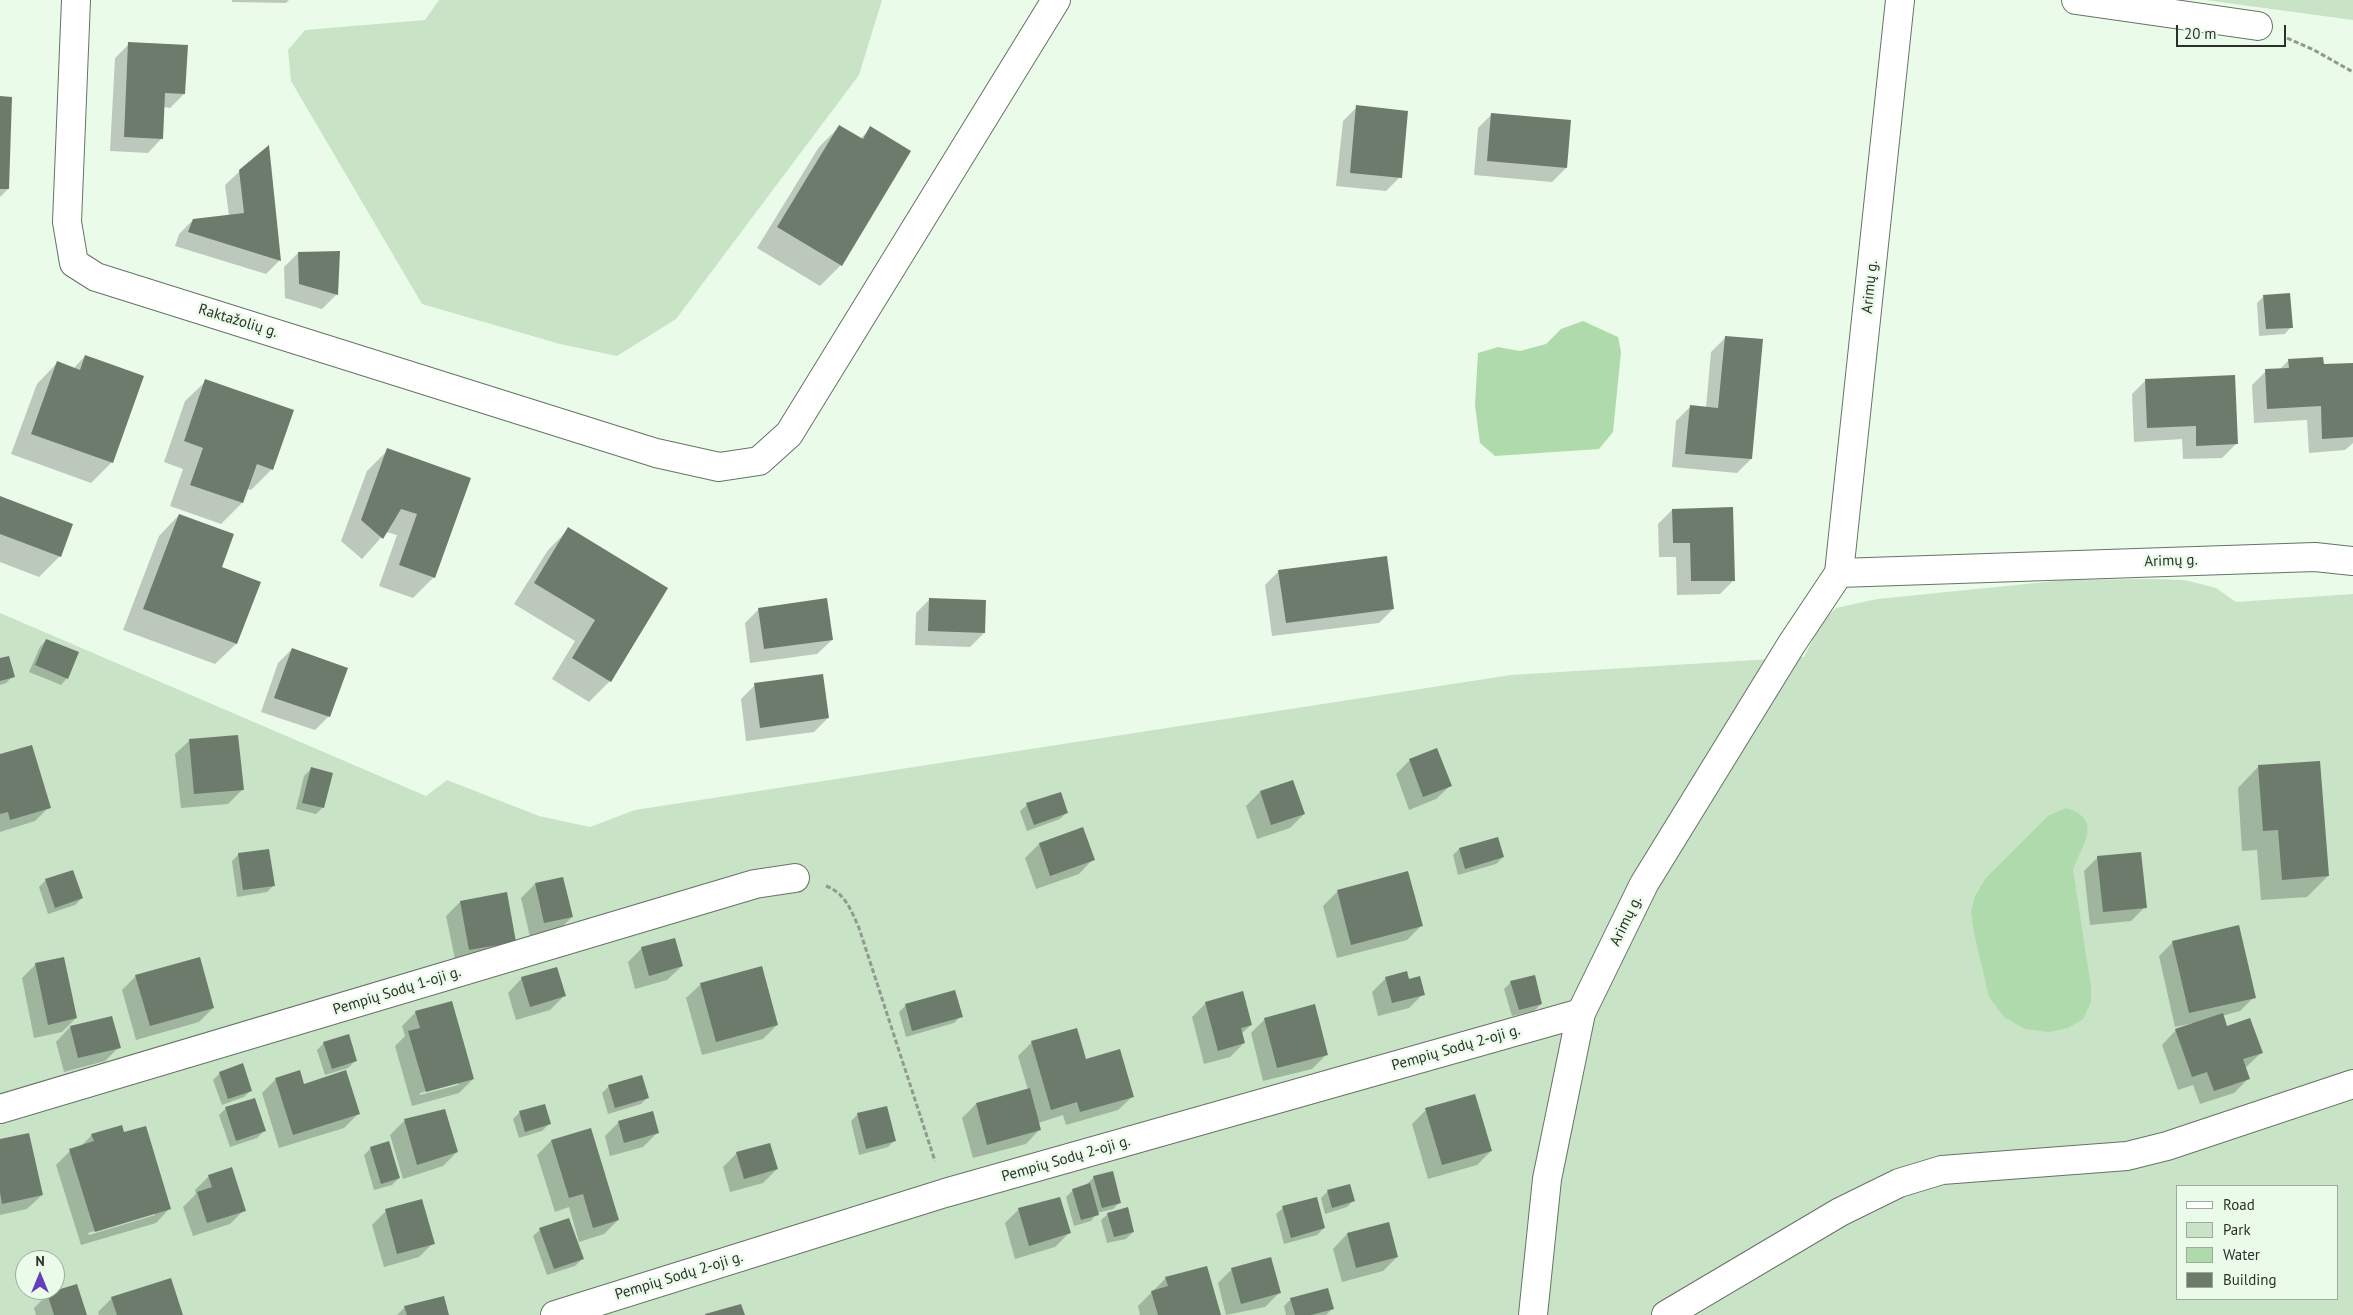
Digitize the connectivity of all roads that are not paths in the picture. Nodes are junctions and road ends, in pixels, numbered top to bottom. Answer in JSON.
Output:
{"nodes":[{"id":1,"x":76,"y":0,"type":"edge"},
{"id":2,"x":1056,"y":0,"type":"edge"},
{"id":3,"x":1900,"y":0,"type":"edge"},
{"id":4,"x":2076,"y":0,"type":"edge"},
{"id":5,"x":2258,"y":26,"type":"road end"},
{"id":6,"x":2353,"y":561,"type":"edge"},
{"id":7,"x":1839,"y":573,"type":"junction"},
{"id":8,"x":795,"y":878,"type":"road end"},
{"id":9,"x":1581,"y":1013,"type":"junction"},
{"id":10,"x":2353,"y":1084,"type":"edge"},
{"id":11,"x":0,"y":1108,"type":"edge"},
{"id":12,"x":555,"y":1315,"type":"edge"},
{"id":13,"x":1533,"y":1315,"type":"edge"},
{"id":14,"x":1666,"y":1315,"type":"edge"}],
"edges":[{"from":1,"to":2,"type":"street","name":"Raktažolių g."},
{"from":3,"to":7,"type":"street","name":"Arimų g."},
{"from":4,"to":5,"type":"street"},
{"from":6,"to":7,"type":"street","name":"Arimų g."},
{"from":7,"to":9,"type":"street","name":"Arimų g."},
{"from":8,"to":11,"type":"street","name":"Pempių Sodų 1-oji g."},
{"from":9,"to":12,"type":"street","name":"Pempių Sodų 2-oji g."},
{"from":9,"to":13,"type":"street","name":"Arimų g."},
{"from":10,"to":14,"type":"street"}]}
